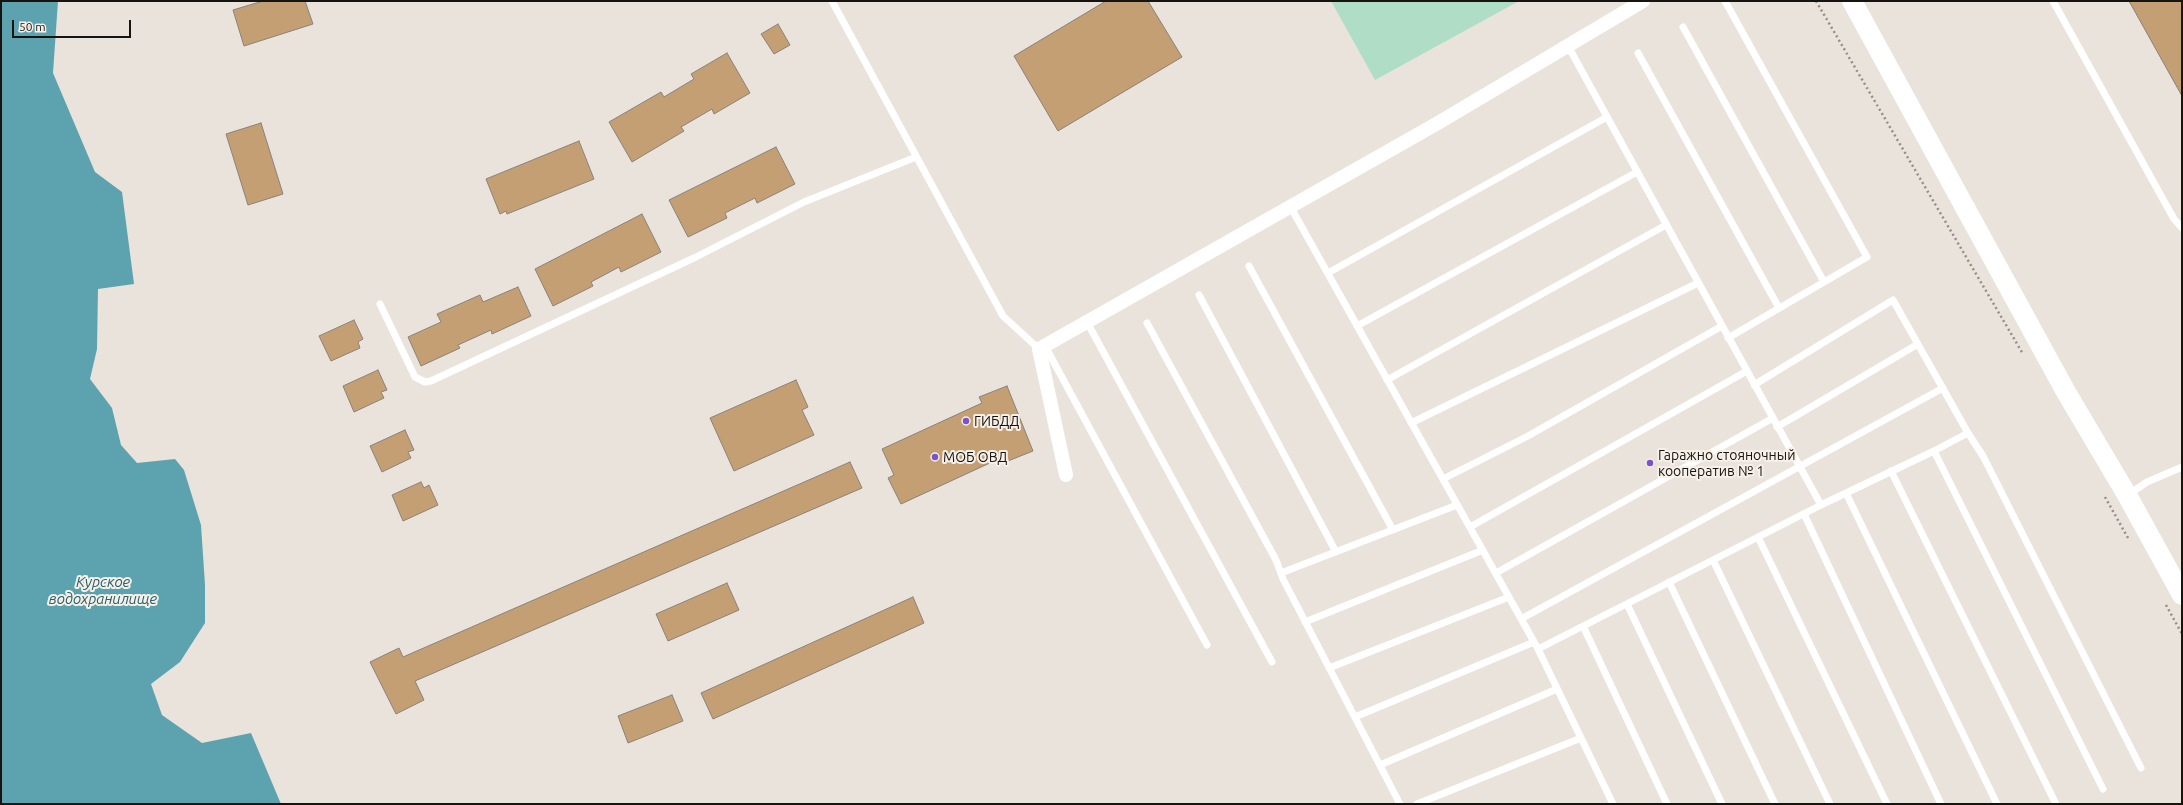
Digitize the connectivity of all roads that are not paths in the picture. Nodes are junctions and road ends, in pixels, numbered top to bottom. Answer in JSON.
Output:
{"nodes":[{"id":1,"x":832,"y":1,"type":"edge"},
{"id":2,"x":1643,"y":1,"type":"edge"},
{"id":3,"x":1725,"y":1,"type":"edge"},
{"id":4,"x":1852,"y":1,"type":"edge"},
{"id":5,"x":2053,"y":1,"type":"edge"},
{"id":6,"x":1683,"y":27,"type":"dead end"},
{"id":7,"x":1568,"y":46,"type":"junction"},
{"id":8,"x":1638,"y":53,"type":"dead end"},
{"id":9,"x":1607,"y":117,"type":"junction"},
{"id":10,"x":916,"y":157,"type":"junction"},
{"id":11,"x":1637,"y":172,"type":"junction"},
{"id":12,"x":1290,"y":206,"type":"junction"},
{"id":13,"x":1666,"y":225,"type":"junction"},
{"id":14,"x":2182,"y":228,"type":"edge"},
{"id":15,"x":1249,"y":266,"type":"dead end"},
{"id":16,"x":1328,"y":273,"type":"junction"},
{"id":17,"x":1824,"y":282,"type":"junction"},
{"id":18,"x":1698,"y":283,"type":"junction"},
{"id":19,"x":1199,"y":295,"type":"dead end"},
{"id":20,"x":380,"y":304,"type":"dead end"},
{"id":21,"x":1779,"y":308,"type":"junction"},
{"id":22,"x":1087,"y":322,"type":"junction"},
{"id":23,"x":1147,"y":323,"type":"dead end"},
{"id":24,"x":1357,"y":326,"type":"junction"},
{"id":25,"x":1722,"y":326,"type":"junction"},
{"id":26,"x":1728,"y":338,"type":"junction"},
{"id":27,"x":1918,"y":344,"type":"junction"},
{"id":28,"x":1042,"y":347,"type":"junction"},
{"id":29,"x":1747,"y":371,"type":"junction"},
{"id":30,"x":1387,"y":380,"type":"junction"},
{"id":31,"x":1754,"y":385,"type":"junction"},
{"id":32,"x":1943,"y":388,"type":"junction"},
{"id":33,"x":1773,"y":418,"type":"junction"},
{"id":34,"x":1411,"y":423,"type":"junction"},
{"id":35,"x":1777,"y":427,"type":"junction"},
{"id":36,"x":1968,"y":433,"type":"junction"},
{"id":37,"x":1934,"y":451,"type":"junction"},
{"id":38,"x":1799,"y":466,"type":"junction"},
{"id":39,"x":2182,"y":466,"type":"edge"},
{"id":40,"x":1891,"y":471,"type":"junction"},
{"id":41,"x":1066,"y":475,"type":"dead end"},
{"id":42,"x":1443,"y":479,"type":"junction"},
{"id":43,"x":1846,"y":493,"type":"junction"},
{"id":44,"x":2127,"y":495,"type":"junction"},
{"id":45,"x":1457,"y":505,"type":"junction"},
{"id":46,"x":1821,"y":505,"type":"junction"},
{"id":47,"x":1804,"y":514,"type":"junction"},
{"id":48,"x":1470,"y":527,"type":"junction"},
{"id":49,"x":1394,"y":530,"type":"junction"},
{"id":50,"x":1758,"y":537,"type":"junction"},
{"id":51,"x":1483,"y":550,"type":"junction"},
{"id":52,"x":1336,"y":552,"type":"junction"},
{"id":53,"x":1714,"y":560,"type":"junction"},
{"id":54,"x":1281,"y":573,"type":"junction"},
{"id":55,"x":1496,"y":573,"type":"junction"},
{"id":56,"x":1669,"y":582,"type":"junction"},
{"id":57,"x":2182,"y":595,"type":"edge"},
{"id":58,"x":1509,"y":597,"type":"junction"},
{"id":59,"x":1627,"y":604,"type":"junction"},
{"id":60,"x":1521,"y":620,"type":"junction"},
{"id":61,"x":1305,"y":622,"type":"junction"},
{"id":62,"x":1583,"y":626,"type":"junction"},
{"id":63,"x":1534,"y":642,"type":"junction"},
{"id":64,"x":1207,"y":645,"type":"dead end"},
{"id":65,"x":1538,"y":649,"type":"junction"},
{"id":66,"x":1272,"y":662,"type":"dead end"},
{"id":67,"x":1329,"y":668,"type":"junction"},
{"id":68,"x":1557,"y":689,"type":"junction"},
{"id":69,"x":1355,"y":717,"type":"junction"},
{"id":70,"x":1581,"y":738,"type":"junction"},
{"id":71,"x":1380,"y":766,"type":"junction"},
{"id":72,"x":2140,"y":768,"type":"dead end"},
{"id":73,"x":2103,"y":789,"type":"dead end"},
{"id":74,"x":1400,"y":804,"type":"edge"},
{"id":75,"x":1417,"y":804,"type":"edge"},
{"id":76,"x":1613,"y":804,"type":"edge"},
{"id":77,"x":1667,"y":804,"type":"edge"},
{"id":78,"x":1722,"y":804,"type":"edge"},
{"id":79,"x":1775,"y":804,"type":"edge"},
{"id":80,"x":1830,"y":804,"type":"edge"},
{"id":81,"x":1887,"y":804,"type":"edge"},
{"id":82,"x":1941,"y":804,"type":"edge"},
{"id":83,"x":1997,"y":804,"type":"edge"},
{"id":84,"x":2056,"y":804,"type":"edge"}],
"edges":[{"from":1,"to":10,"type":"lane"},
{"from":2,"to":7,"type":"street"},
{"from":3,"to":17,"type":"lane"},
{"from":4,"to":44,"type":"main road"},
{"from":5,"to":14,"type":"lane"},
{"from":6,"to":17,"type":"lane"},
{"from":7,"to":9,"type":"lane"},
{"from":7,"to":12,"type":"street"},
{"from":8,"to":21,"type":"lane"},
{"from":9,"to":11,"type":"lane"},
{"from":9,"to":16,"type":"lane"},
{"from":10,"to":20,"type":"lane"},
{"from":10,"to":28,"type":"lane"},
{"from":11,"to":13,"type":"lane"},
{"from":11,"to":24,"type":"lane"},
{"from":12,"to":16,"type":"lane"},
{"from":12,"to":22,"type":"street"},
{"from":13,"to":18,"type":"lane"},
{"from":13,"to":30,"type":"lane"},
{"from":15,"to":49,"type":"lane"},
{"from":16,"to":24,"type":"lane"},
{"from":17,"to":21,"type":"lane"},
{"from":18,"to":25,"type":"lane"},
{"from":18,"to":34,"type":"lane"},
{"from":19,"to":52,"type":"lane"},
{"from":21,"to":26,"type":"lane"},
{"from":22,"to":28,"type":"street"},
{"from":22,"to":66,"type":"lane"},
{"from":23,"to":54,"type":"lane"},
{"from":24,"to":30,"type":"lane"},
{"from":25,"to":26,"type":"lane"},
{"from":25,"to":42,"type":"lane"},
{"from":26,"to":29,"type":"lane"},
{"from":27,"to":31,"type":"lane"},
{"from":27,"to":32,"type":"lane"},
{"from":27,"to":35,"type":"lane"},
{"from":28,"to":41,"type":"street"},
{"from":28,"to":64,"type":"lane"},
{"from":29,"to":31,"type":"lane"},
{"from":29,"to":48,"type":"lane"},
{"from":30,"to":34,"type":"lane"},
{"from":31,"to":33,"type":"lane"},
{"from":32,"to":36,"type":"lane"},
{"from":32,"to":38,"type":"lane"},
{"from":33,"to":35,"type":"lane"},
{"from":33,"to":55,"type":"lane"},
{"from":34,"to":42,"type":"lane"},
{"from":35,"to":38,"type":"lane"},
{"from":36,"to":37,"type":"lane"},
{"from":36,"to":72,"type":"lane"},
{"from":37,"to":40,"type":"lane"},
{"from":37,"to":73,"type":"lane"},
{"from":38,"to":46,"type":"lane"},
{"from":38,"to":60,"type":"lane"},
{"from":39,"to":44,"type":"lane"},
{"from":40,"to":43,"type":"lane"},
{"from":40,"to":84,"type":"lane"},
{"from":42,"to":45,"type":"lane"},
{"from":43,"to":46,"type":"lane"},
{"from":43,"to":83,"type":"lane"},
{"from":44,"to":57,"type":"main road"},
{"from":45,"to":48,"type":"lane"},
{"from":45,"to":49,"type":"lane"},
{"from":46,"to":47,"type":"lane"},
{"from":47,"to":50,"type":"lane"},
{"from":47,"to":82,"type":"lane"},
{"from":48,"to":51,"type":"lane"},
{"from":49,"to":52,"type":"lane"},
{"from":50,"to":53,"type":"lane"},
{"from":50,"to":81,"type":"lane"},
{"from":51,"to":55,"type":"lane"},
{"from":51,"to":61,"type":"lane"},
{"from":52,"to":54,"type":"lane"},
{"from":53,"to":56,"type":"lane"},
{"from":53,"to":80,"type":"lane"},
{"from":54,"to":61,"type":"lane"},
{"from":55,"to":58,"type":"lane"},
{"from":56,"to":59,"type":"lane"},
{"from":56,"to":79,"type":"lane"},
{"from":58,"to":60,"type":"lane"},
{"from":58,"to":67,"type":"lane"},
{"from":59,"to":62,"type":"lane"},
{"from":59,"to":78,"type":"lane"},
{"from":60,"to":63,"type":"lane"},
{"from":61,"to":67,"type":"lane"},
{"from":62,"to":65,"type":"lane"},
{"from":62,"to":77,"type":"lane"},
{"from":63,"to":65,"type":"lane"},
{"from":63,"to":69,"type":"lane"},
{"from":65,"to":68,"type":"lane"},
{"from":67,"to":69,"type":"lane"},
{"from":68,"to":70,"type":"lane"},
{"from":68,"to":71,"type":"lane"},
{"from":69,"to":71,"type":"lane"},
{"from":70,"to":75,"type":"lane"},
{"from":70,"to":76,"type":"lane"},
{"from":71,"to":74,"type":"lane"}]}
